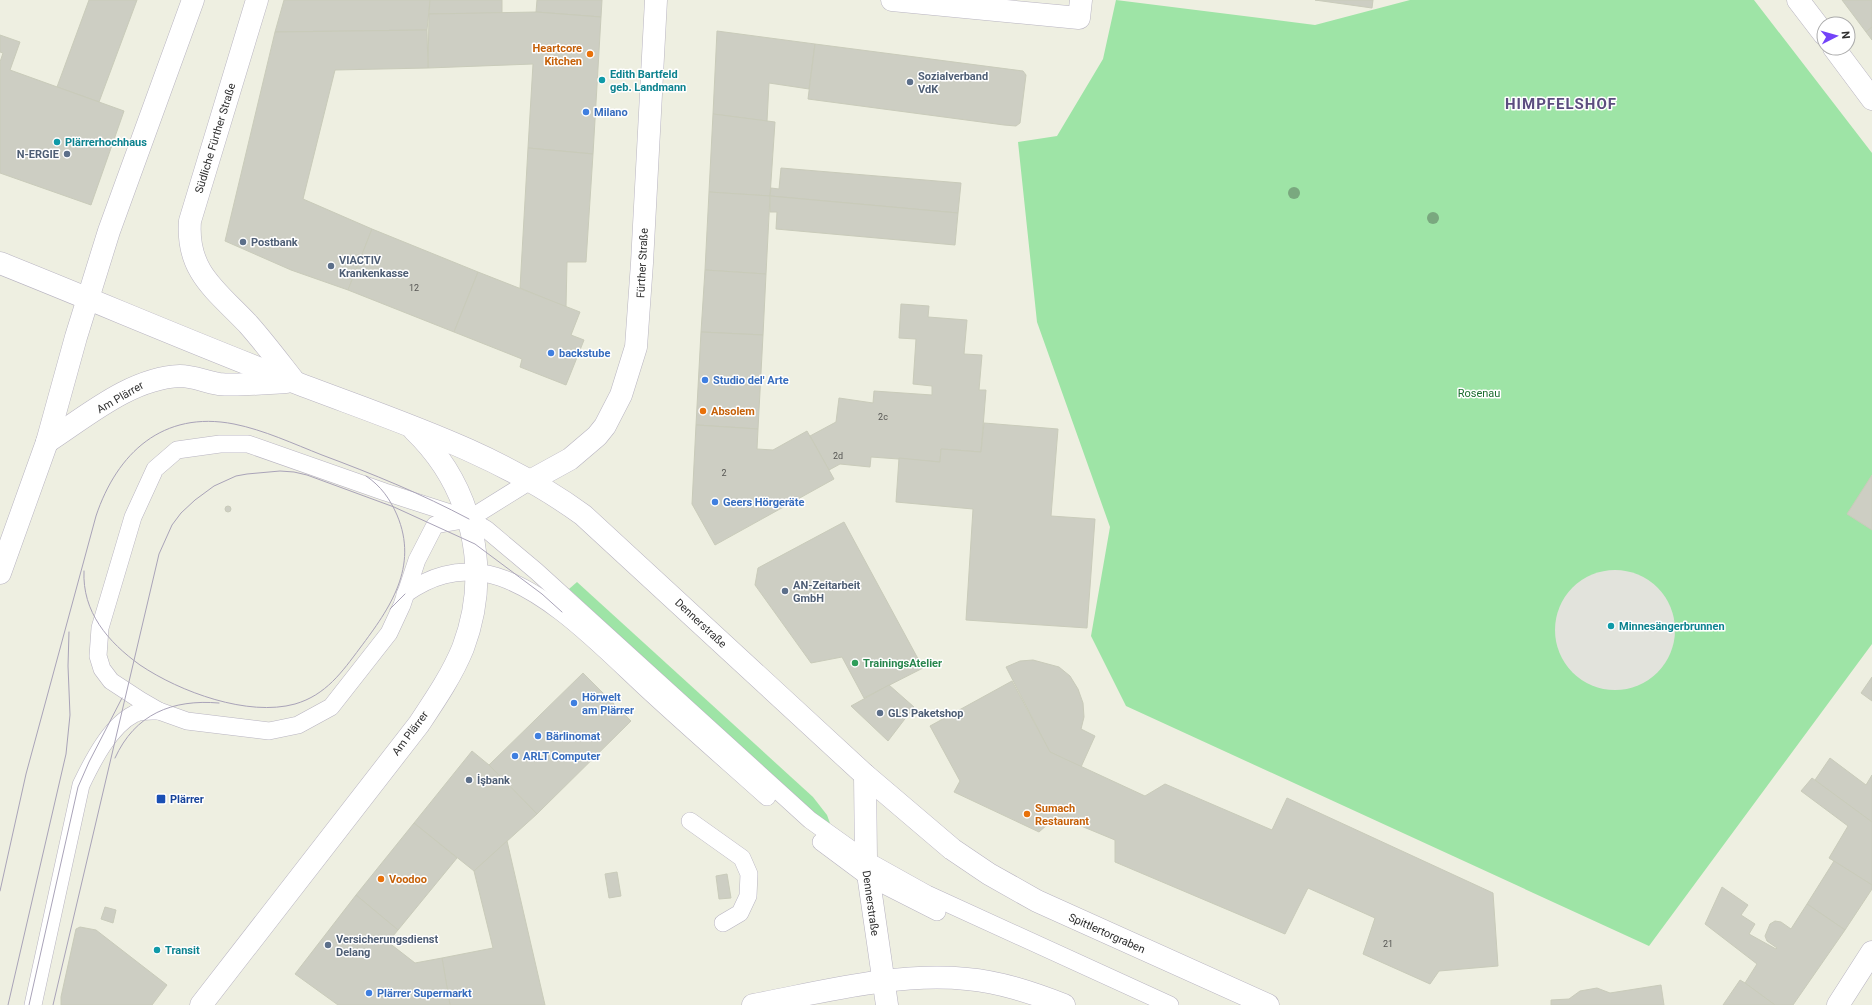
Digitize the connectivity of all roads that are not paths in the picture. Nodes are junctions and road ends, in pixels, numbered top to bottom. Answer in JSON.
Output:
{"nodes":[{"id":1,"x":192,"y":0,"type":"edge"},
{"id":2,"x":257,"y":0,"type":"edge"},
{"id":3,"x":656,"y":0,"type":"edge"},
{"id":4,"x":892,"y":0,"type":"edge"},
{"id":5,"x":1082,"y":0,"type":"edge"},
{"id":6,"x":1798,"y":0,"type":"edge"},
{"id":7,"x":1816,"y":24,"type":"edge"},
{"id":8,"x":1840,"y":56,"type":"edge"},
{"id":9,"x":1872,"y":99,"type":"edge"},
{"id":10,"x":0,"y":263,"type":"edge"},
{"id":11,"x":202,"y":276,"type":"joint"},
{"id":12,"x":87,"y":299,"type":"junction"},
{"id":13,"x":295,"y":382,"type":"junction"},
{"id":14,"x":410,"y":427,"type":"junction"},
{"id":15,"x":47,"y":442,"type":"junction"},
{"id":16,"x":530,"y":481,"type":"junction"},
{"id":17,"x":469,"y":519,"type":"junction"},
{"id":18,"x":477,"y":572,"type":"junction"},
{"id":19,"x":0,"y":573,"type":"edge"},
{"id":20,"x":406,"y":594,"type":"junction"},
{"id":21,"x":158,"y":711,"type":"junction"},
{"id":22,"x":865,"y":775,"type":"junction"},
{"id":23,"x":690,"y":821,"type":"dead end"},
{"id":24,"x":952,"y":848,"type":"joint"},
{"id":25,"x":867,"y":869,"type":"junction"},
{"id":26,"x":723,"y":923,"type":"dead end"},
{"id":27,"x":1872,"y":952,"type":"edge"},
{"id":28,"x":883,"y":982,"type":"junction"},
{"id":29,"x":33,"y":1005,"type":"edge"},
{"id":30,"x":201,"y":1005,"type":"edge"},
{"id":31,"x":753,"y":1005,"type":"edge"},
{"id":32,"x":887,"y":1005,"type":"edge"},
{"id":33,"x":1064,"y":1005,"type":"edge"},
{"id":34,"x":1143,"y":1005,"type":"edge"},
{"id":35,"x":1170,"y":1005,"type":"edge"},
{"id":36,"x":1268,"y":1005,"type":"edge"},
{"id":37,"x":1838,"y":1005,"type":"edge"}],
"edges":[{"from":1,"to":12,"type":"main road"},
{"from":2,"to":11,"type":"main road","name":"Südliche Fürther Straße"},
{"from":3,"to":16,"type":"main road","name":"Fürther Straße"},
{"from":4,"to":5,"type":"main road"},
{"from":6,"to":7,"type":"main road"},
{"from":8,"to":9,"type":"main road"},
{"from":10,"to":12,"type":"main road","name":"Am Plärrer"},
{"from":11,"to":13,"type":"main road","name":"Am Plärrer"},
{"from":12,"to":13,"type":"main road","name":"Am Plärrer"},
{"from":12,"to":15,"type":"main road"},
{"from":13,"to":14,"type":"main road","name":"Am Plärrer"},
{"from":13,"to":15,"type":"main road","name":"Am Plärrer"},
{"from":14,"to":16,"type":"main road","name":"Am Plärrer"},
{"from":14,"to":17,"type":"main road","name":"Am Plärrer"},
{"from":15,"to":19,"type":"main road"},
{"from":16,"to":17,"type":"lane"},
{"from":16,"to":22,"type":"main road","name":"Dennerstraße"},
{"from":17,"to":18,"type":"main road","name":"Am Plärrer"},
{"from":17,"to":20,"type":"lane"},
{"from":17,"to":21,"type":"lane"},
{"from":17,"to":25,"type":"lane"},
{"from":18,"to":20,"type":"lane"},
{"from":18,"to":25,"type":"lane"},
{"from":18,"to":30,"type":"main road","name":"Am Plärrer"},
{"from":20,"to":21,"type":"lane"},
{"from":21,"to":29,"type":"lane"},
{"from":22,"to":24,"type":"main road","name":"Dennerstraße"},
{"from":22,"to":25,"type":"main road","name":"Dennerstraße"},
{"from":23,"to":26,"type":"lane"},
{"from":24,"to":36,"type":"main road","name":"Spittlertorgraben"},
{"from":25,"to":28,"type":"main road","name":"Dennerstraße"},
{"from":25,"to":34,"type":"lane"},
{"from":25,"to":35,"type":"lane"},
{"from":27,"to":37,"type":"main road"},
{"from":28,"to":31,"type":"main road"},
{"from":28,"to":32,"type":"main road","name":"Dennerstraße"},
{"from":28,"to":33,"type":"main road"}]}
